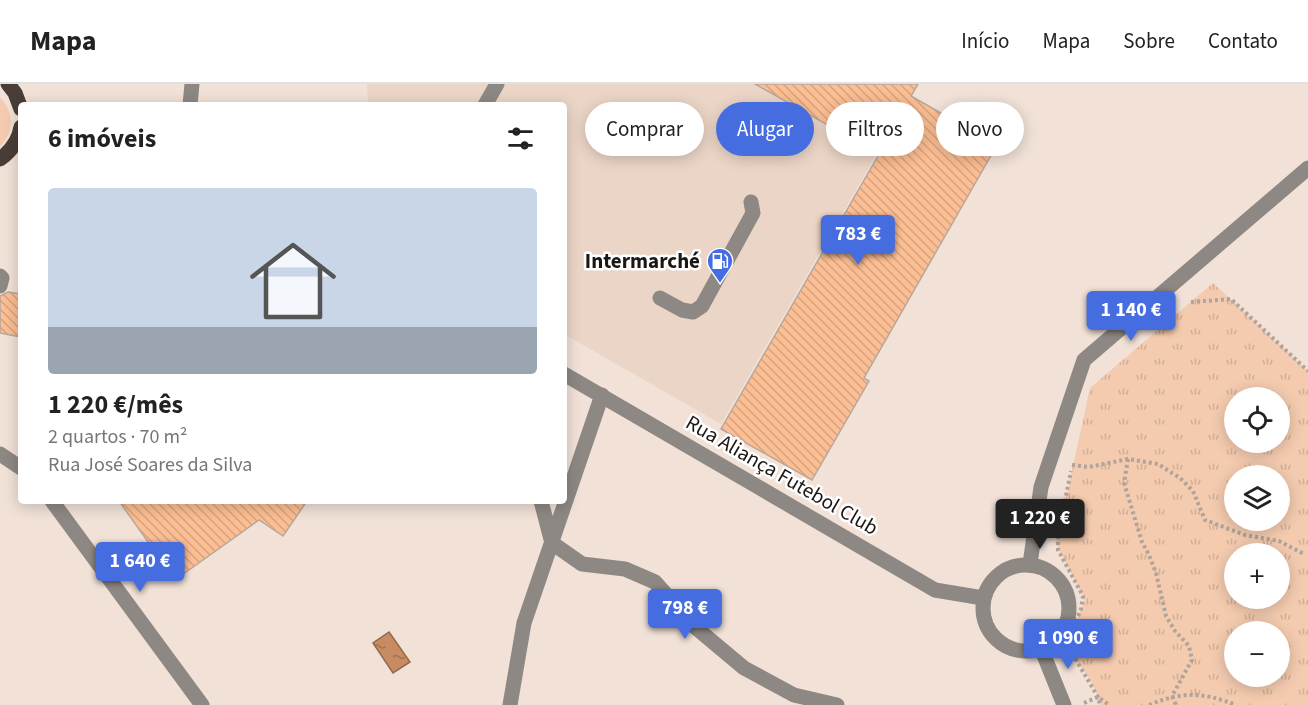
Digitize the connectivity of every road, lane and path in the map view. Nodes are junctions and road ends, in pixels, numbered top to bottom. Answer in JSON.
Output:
{"nodes":[{"id":1,"x":8,"y":84,"type":"edge"},
{"id":2,"x":192,"y":84,"type":"edge"},
{"id":3,"x":497,"y":84,"type":"edge"},
{"id":4,"x":18,"y":102,"type":"edge"},
{"id":5,"x":190,"y":102,"type":"edge"},
{"id":6,"x":487,"y":102,"type":"edge"},
{"id":7,"x":18,"y":138,"type":"edge"},
{"id":8,"x":0,"y":159,"type":"edge"},
{"id":9,"x":1308,"y":168,"type":"edge"},
{"id":10,"x":751,"y":202,"type":"dead end"},
{"id":11,"x":0,"y":276,"type":"edge"},
{"id":12,"x":0,"y":286,"type":"edge"},
{"id":13,"x":660,"y":298,"type":"dead end"},
{"id":14,"x":1191,"y":302,"type":"dead end"},
{"id":15,"x":1308,"y":371,"type":"edge"},
{"id":16,"x":567,"y":376,"type":"edge"},
{"id":17,"x":602,"y":394,"type":"junction"},
{"id":18,"x":0,"y":454,"type":"edge"},
{"id":19,"x":1074,"y":457,"type":"dead end"},
{"id":20,"x":1128,"y":459,"type":"junction"},
{"id":21,"x":1072,"y":465,"type":"junction"},
{"id":22,"x":18,"y":466,"type":"edge"},
{"id":23,"x":567,"y":498,"type":"edge"},
{"id":24,"x":54,"y":504,"type":"edge"},
{"id":25,"x":542,"y":504,"type":"edge"},
{"id":26,"x":565,"y":504,"type":"edge"},
{"id":27,"x":552,"y":543,"type":"junction"},
{"id":28,"x":1304,"y":554,"type":"dead end"},
{"id":29,"x":1030,"y":564,"type":"junction"},
{"id":30,"x":983,"y":598,"type":"junction"},
{"id":31,"x":1041,"y":648,"type":"junction"},
{"id":32,"x":1172,"y":696,"type":"junction"},
{"id":33,"x":1098,"y":697,"type":"junction"},
{"id":34,"x":202,"y":705,"type":"edge"},
{"id":35,"x":510,"y":705,"type":"edge"},
{"id":36,"x":837,"y":705,"type":"edge"},
{"id":37,"x":1064,"y":705,"type":"edge"},
{"id":38,"x":1079,"y":705,"type":"edge"},
{"id":39,"x":1100,"y":705,"type":"edge"},
{"id":40,"x":1109,"y":705,"type":"edge"},
{"id":41,"x":1149,"y":705,"type":"edge"},
{"id":42,"x":1176,"y":705,"type":"edge"},
{"id":43,"x":1236,"y":705,"type":"edge"}],
"edges":[{"from":1,"to":4,"type":"main road"},
{"from":2,"to":5,"type":"street"},
{"from":3,"to":6,"type":"street"},
{"from":7,"to":8,"type":"main road"},
{"from":9,"to":29,"type":"street"},
{"from":10,"to":13,"type":"street"},
{"from":11,"to":12,"type":"street"},
{"from":14,"to":15,"type":"path"},
{"from":16,"to":17,"type":"street","name":"Rua Aliança Futebol Club"},
{"from":17,"to":23,"type":"street"},
{"from":17,"to":30,"type":"street","name":"Rua Aliança Futebol Club"},
{"from":18,"to":22,"type":"street"},
{"from":19,"to":21,"type":"path"},
{"from":20,"to":21,"type":"path"},
{"from":20,"to":28,"type":"path"},
{"from":20,"to":32,"type":"path"},
{"from":21,"to":33,"type":"path"},
{"from":24,"to":34,"type":"street"},
{"from":25,"to":27,"type":"street"},
{"from":26,"to":27,"type":"street"},
{"from":27,"to":35,"type":"street"},
{"from":27,"to":36,"type":"street"},
{"from":29,"to":30,"type":"street"},
{"from":29,"to":31,"type":"street"},
{"from":30,"to":31,"type":"street"},
{"from":31,"to":37,"type":"street"},
{"from":32,"to":41,"type":"path"},
{"from":32,"to":42,"type":"path"},
{"from":32,"to":43,"type":"path"},
{"from":33,"to":38,"type":"path"},
{"from":33,"to":39,"type":"path"},
{"from":33,"to":40,"type":"path"}]}
